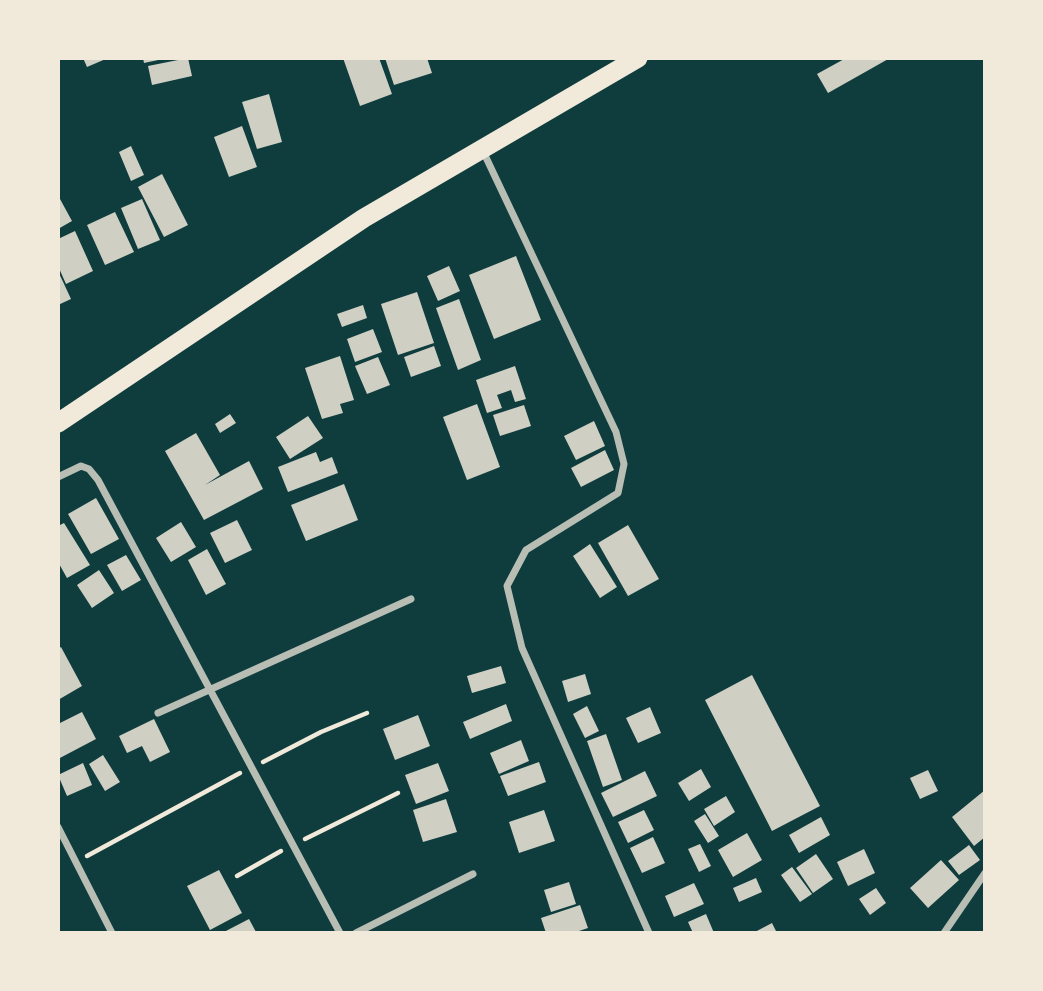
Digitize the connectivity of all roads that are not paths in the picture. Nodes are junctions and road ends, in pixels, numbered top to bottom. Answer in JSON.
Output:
{"nodes":[{"id":1,"x":638,"y":58,"type":"edge"},
{"id":2,"x":482,"y":149,"type":"junction"},
{"id":3,"x":58,"y":424,"type":"edge"},
{"id":4,"x":58,"y":477,"type":"edge"},
{"id":5,"x":411,"y":599,"type":"dead end"},
{"id":6,"x":209,"y":689,"type":"junction"},
{"id":7,"x":159,"y":713,"type":"dead end"},
{"id":8,"x":58,"y":827,"type":"edge"},
{"id":9,"x":985,"y":873,"type":"edge"},
{"id":10,"x":473,"y":874,"type":"dead end"},
{"id":11,"x":112,"y":933,"type":"edge"},
{"id":12,"x":340,"y":933,"type":"edge"},
{"id":13,"x":356,"y":933,"type":"edge"},
{"id":14,"x":649,"y":933,"type":"edge"},
{"id":15,"x":944,"y":933,"type":"edge"}],
"edges":[{"from":1,"to":2,"type":"highway"},
{"from":2,"to":3,"type":"highway"},
{"from":2,"to":14,"type":"street"},
{"from":4,"to":6,"type":"street"},
{"from":5,"to":6,"type":"street"},
{"from":6,"to":7,"type":"street"},
{"from":6,"to":12,"type":"street"},
{"from":8,"to":11,"type":"street"},
{"from":9,"to":15,"type":"street"},
{"from":10,"to":13,"type":"street"}]}
